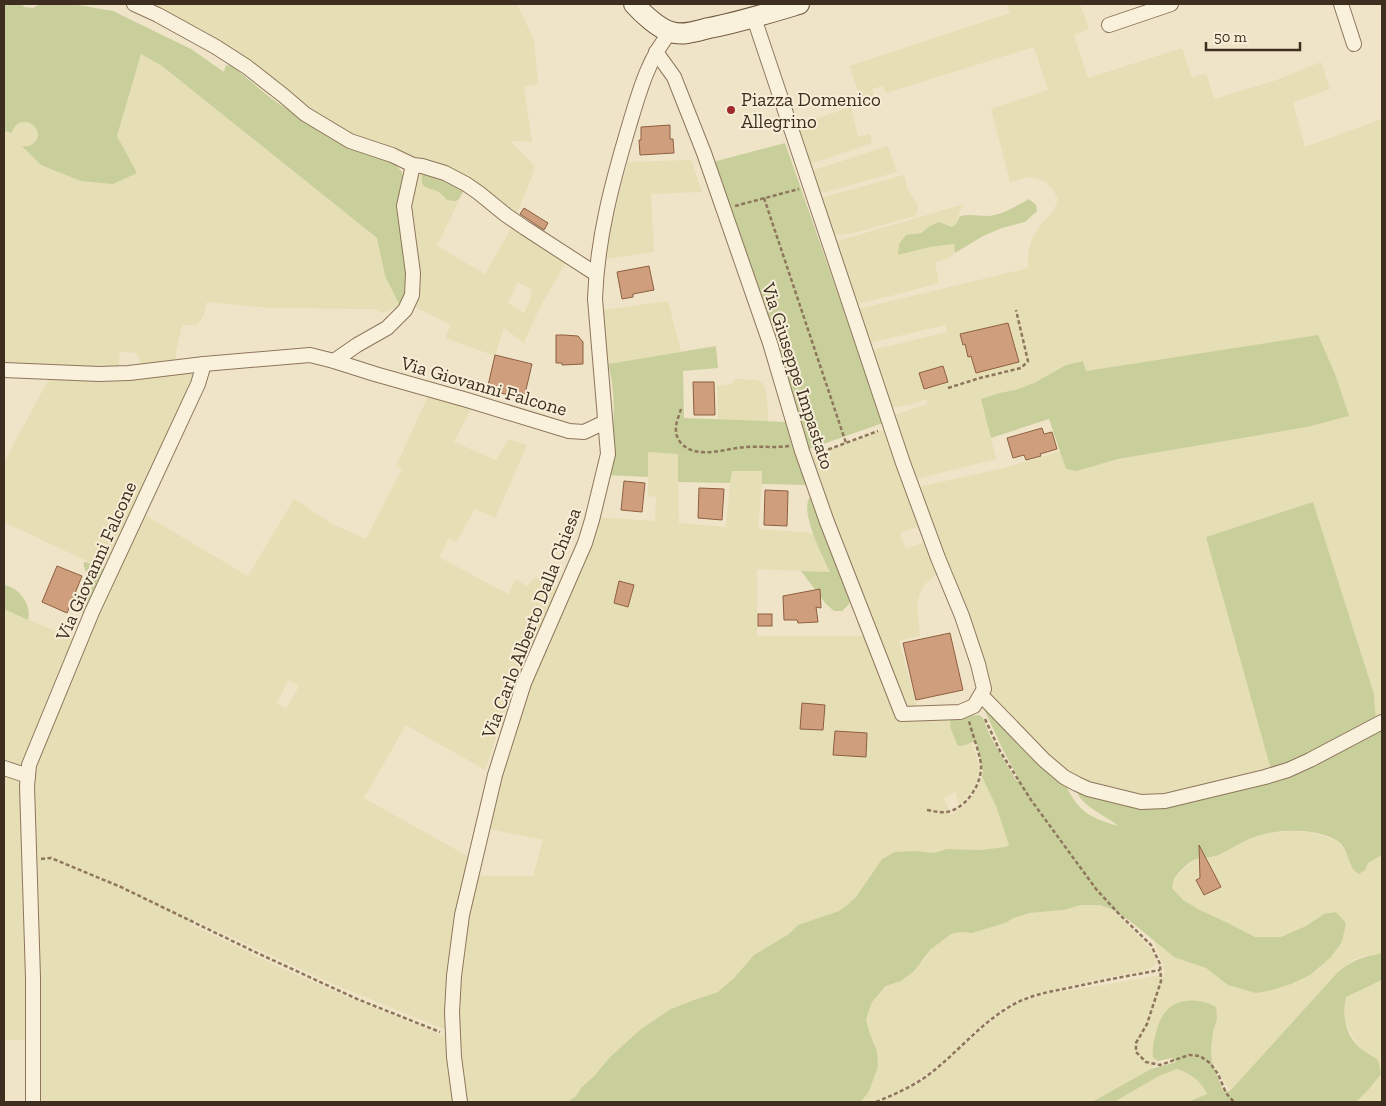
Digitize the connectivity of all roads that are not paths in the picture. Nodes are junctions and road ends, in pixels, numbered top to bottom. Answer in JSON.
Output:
{"nodes":[{"id":1,"x":134,"y":4,"type":"edge"},
{"id":2,"x":634,"y":4,"type":"edge"},
{"id":3,"x":799,"y":4,"type":"edge"},
{"id":4,"x":1171,"y":4,"type":"edge"},
{"id":5,"x":1341,"y":4,"type":"edge"},
{"id":6,"x":754,"y":18,"type":"junction"},
{"id":7,"x":1109,"y":25,"type":"dead end"},
{"id":8,"x":671,"y":32,"type":"junction"},
{"id":9,"x":1354,"y":44,"type":"dead end"},
{"id":10,"x":656,"y":52,"type":"junction"},
{"id":11,"x":413,"y":165,"type":"junction"},
{"id":12,"x":596,"y":274,"type":"junction"},
{"id":13,"x":334,"y":360,"type":"junction"},
{"id":14,"x":204,"y":364,"type":"junction"},
{"id":15,"x":4,"y":370,"type":"edge"},
{"id":16,"x":605,"y":422,"type":"junction"},
{"id":17,"x":975,"y":702,"type":"junction"},
{"id":18,"x":1382,"y":722,"type":"edge"},
{"id":19,"x":4,"y":768,"type":"edge"},
{"id":20,"x":28,"y":776,"type":"junction"},
{"id":21,"x":33,"y":1102,"type":"edge"},
{"id":22,"x":460,"y":1102,"type":"edge"}],
"edges":[{"from":1,"to":11,"type":"street"},
{"from":2,"to":8,"type":"street"},
{"from":3,"to":6,"type":"street"},
{"from":4,"to":7,"type":"street"},
{"from":5,"to":9,"type":"street"},
{"from":6,"to":8,"type":"street"},
{"from":6,"to":17,"type":"street"},
{"from":8,"to":10,"type":"street","name":"Via Carlo Alberto Dalla Chiesa"},
{"from":10,"to":12,"type":"street","name":"Via Carlo Alberto Dalla Chiesa"},
{"from":10,"to":17,"type":"street","name":"Via Giuseppe Impastato"},
{"from":11,"to":12,"type":"street"},
{"from":11,"to":13,"type":"street"},
{"from":12,"to":16,"type":"street","name":"Via Carlo Alberto Dalla Chiesa"},
{"from":13,"to":14,"type":"street","name":"Via Giovanni Falcone"},
{"from":13,"to":16,"type":"street","name":"Via Giovanni Falcone"},
{"from":14,"to":15,"type":"street","name":"Via Giovanni Falcone"},
{"from":14,"to":20,"type":"street","name":"Via Giovanni Falcone"},
{"from":16,"to":22,"type":"street","name":"Via Carlo Alberto Dalla Chiesa"},
{"from":17,"to":18,"type":"street"},
{"from":19,"to":20,"type":"street"},
{"from":20,"to":21,"type":"street","name":"Via Giovanni Falcone"}]}
